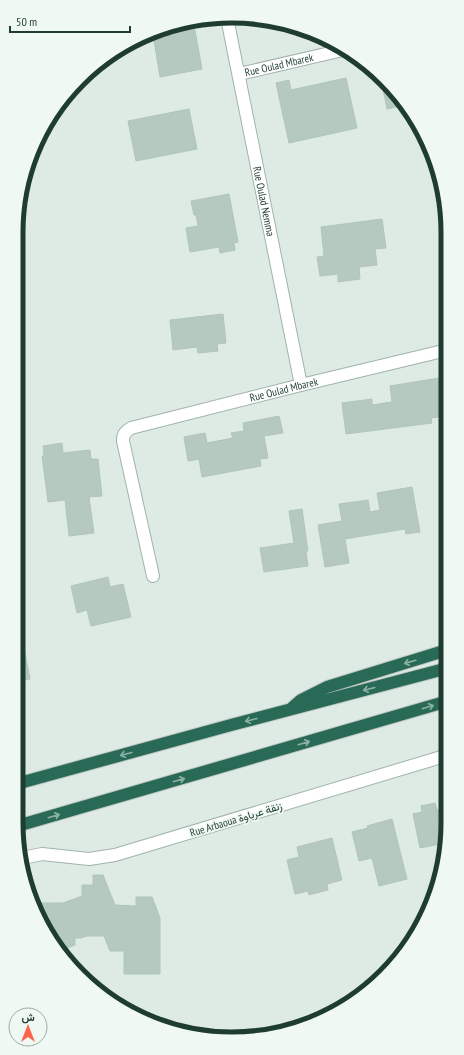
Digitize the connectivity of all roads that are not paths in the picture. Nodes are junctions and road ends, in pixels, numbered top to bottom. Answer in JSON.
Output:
{"nodes":[{"id":1,"x":228,"y":23,"type":"edge"},
{"id":2,"x":337,"y":51,"type":"edge"},
{"id":3,"x":239,"y":74,"type":"junction"},
{"id":4,"x":441,"y":351,"type":"edge"},
{"id":5,"x":302,"y":385,"type":"junction"},
{"id":6,"x":153,"y":576,"type":"dead end"},
{"id":7,"x":441,"y":652,"type":"edge"},
{"id":8,"x":441,"y":670,"type":"edge"},
{"id":9,"x":441,"y":703,"type":"edge"},
{"id":10,"x":289,"y":710,"type":"junction"},
{"id":11,"x":441,"y":757,"type":"edge"},
{"id":12,"x":23,"y":782,"type":"edge"},
{"id":13,"x":23,"y":824,"type":"edge"},
{"id":14,"x":26,"y":857,"type":"edge"}],
"edges":[{"from":1,"to":3,"type":"street","name":"Rue Oulad Nemma"},
{"from":2,"to":3,"type":"street","name":"Rue Oulad Mbarek"},
{"from":3,"to":5,"type":"street","name":"Rue Oulad Nemma"},
{"from":4,"to":5,"type":"street","name":"Rue Oulad Mbarek"},
{"from":5,"to":6,"type":"street","name":"Rue Oulad Mbarek"},
{"from":7,"to":10,"type":"highway","one_way":true},
{"from":8,"to":10,"type":"highway","one_way":true},
{"from":13,"to":9,"type":"highway","one_way":true},
{"from":10,"to":12,"type":"highway","one_way":true},
{"from":11,"to":14,"type":"street","name":"Rue Arbaoua زنقة عرباوة"}]}
